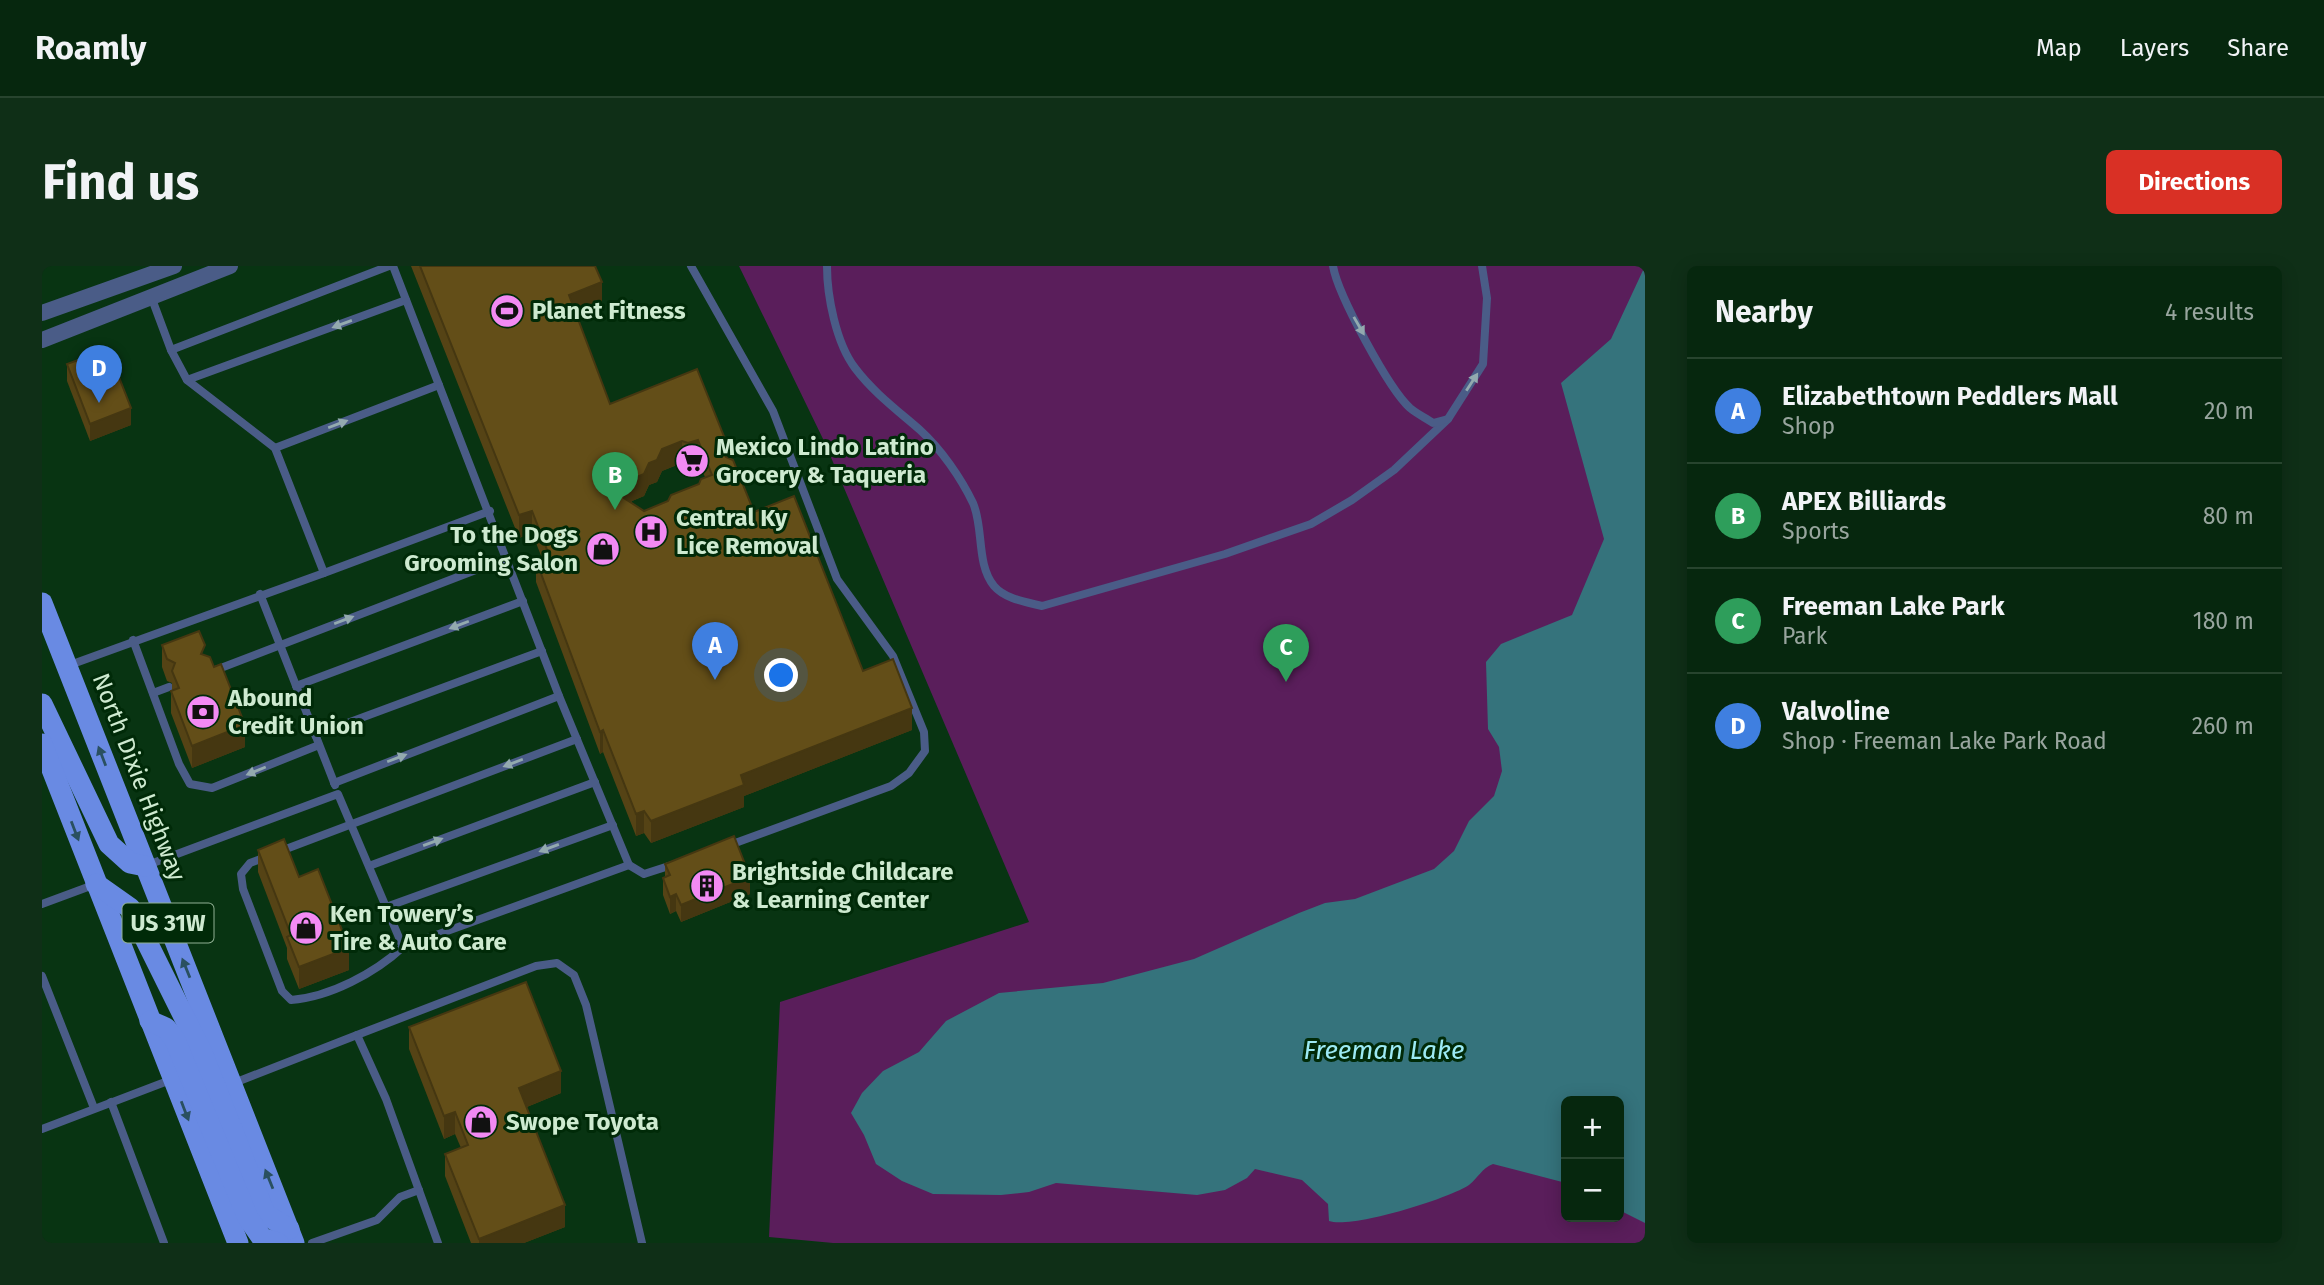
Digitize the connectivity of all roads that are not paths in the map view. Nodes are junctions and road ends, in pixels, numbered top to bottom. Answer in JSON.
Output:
{"nodes":[{"id":1,"x":174,"y":266,"type":"edge"},
{"id":2,"x":230,"y":266,"type":"edge"},
{"id":3,"x":391,"y":266,"type":"edge"},
{"id":4,"x":691,"y":266,"type":"edge"},
{"id":5,"x":827,"y":266,"type":"edge"},
{"id":6,"x":1333,"y":266,"type":"edge"},
{"id":7,"x":1482,"y":266,"type":"edge"},
{"id":8,"x":152,"y":299,"type":"junction"},
{"id":9,"x":406,"y":300,"type":"junction"},
{"id":10,"x":42,"y":313,"type":"edge"},
{"id":11,"x":42,"y":340,"type":"edge"},
{"id":12,"x":171,"y":350,"type":"junction"},
{"id":13,"x":187,"y":380,"type":"junction"},
{"id":14,"x":439,"y":385,"type":"junction"},
{"id":15,"x":1448,"y":419,"type":"junction"},
{"id":16,"x":275,"y":448,"type":"junction"},
{"id":17,"x":490,"y":511,"type":"junction"},
{"id":18,"x":507,"y":558,"type":"junction"},
{"id":19,"x":324,"y":573,"type":"junction"},
{"id":20,"x":260,"y":594,"type":"junction"},
{"id":21,"x":523,"y":601,"type":"junction"},
{"id":22,"x":43,"y":606,"type":"edge"},
{"id":23,"x":134,"y":640,"type":"junction"},
{"id":24,"x":280,"y":645,"type":"junction"},
{"id":25,"x":542,"y":651,"type":"junction"},
{"id":26,"x":67,"y":666,"type":"junction"},
{"id":27,"x":207,"y":673,"type":"edge"},
{"id":28,"x":296,"y":686,"type":"junction"},
{"id":29,"x":169,"y":687,"type":"edge"},
{"id":30,"x":153,"y":693,"type":"junction"},
{"id":31,"x":559,"y":696,"type":"junction"},
{"id":32,"x":42,"y":705,"type":"edge"},
{"id":33,"x":315,"y":734,"type":"junction"},
{"id":34,"x":577,"y":739,"type":"junction"},
{"id":35,"x":42,"y":744,"type":"edge"},
{"id":36,"x":319,"y":745,"type":"junction"},
{"id":37,"x":595,"y":782,"type":"junction"},
{"id":38,"x":334,"y":783,"type":"junction"},
{"id":39,"x":338,"y":794,"type":"junction"},
{"id":40,"x":351,"y":824,"type":"junction"},
{"id":41,"x":613,"y":825,"type":"junction"},
{"id":42,"x":718,"y":849,"type":"edge"},
{"id":43,"x":681,"y":862,"type":"edge"},
{"id":44,"x":629,"y":865,"type":"junction"},
{"id":45,"x":145,"y":866,"type":"junction"},
{"id":46,"x":369,"y":866,"type":"junction"},
{"id":47,"x":96,"y":884,"type":"junction"},
{"id":48,"x":42,"y":904,"type":"edge"},
{"id":49,"x":386,"y":907,"type":"junction"},
{"id":50,"x":403,"y":947,"type":"junction"},
{"id":51,"x":42,"y":976,"type":"edge"},
{"id":52,"x":150,"y":1021,"type":"junction"},
{"id":53,"x":357,"y":1035,"type":"junction"},
{"id":54,"x":173,"y":1079,"type":"junction"},
{"id":55,"x":231,"y":1084,"type":"junction"},
{"id":56,"x":111,"y":1102,"type":"junction"},
{"id":57,"x":94,"y":1108,"type":"junction"},
{"id":58,"x":42,"y":1129,"type":"edge"},
{"id":59,"x":419,"y":1190,"type":"junction"},
{"id":60,"x":287,"y":1238,"type":"edge"},
{"id":61,"x":164,"y":1243,"type":"edge"},
{"id":62,"x":238,"y":1243,"type":"edge"},
{"id":63,"x":312,"y":1243,"type":"edge"},
{"id":64,"x":438,"y":1243,"type":"edge"},
{"id":65,"x":642,"y":1243,"type":"edge"}],
"edges":[{"from":1,"to":10,"type":"street"},
{"from":2,"to":8,"type":"street"},
{"from":3,"to":9,"type":"lane"},
{"from":3,"to":12,"type":"lane"},
{"from":4,"to":42,"type":"lane"},
{"from":5,"to":15,"type":"lane"},
{"from":6,"to":15,"type":"lane","one_way":true},
{"from":15,"to":7,"type":"lane","one_way":true},
{"from":8,"to":11,"type":"street"},
{"from":8,"to":12,"type":"lane"},
{"from":9,"to":13,"type":"lane","one_way":true},
{"from":9,"to":14,"type":"lane"},
{"from":12,"to":13,"type":"lane"},
{"from":13,"to":16,"type":"lane"},
{"from":16,"to":14,"type":"lane","one_way":true},
{"from":14,"to":17,"type":"lane"},
{"from":16,"to":19,"type":"lane"},
{"from":17,"to":18,"type":"lane"},
{"from":17,"to":19,"type":"lane"},
{"from":18,"to":21,"type":"lane"},
{"from":24,"to":18,"type":"lane","one_way":true},
{"from":19,"to":20,"type":"lane"},
{"from":20,"to":23,"type":"lane"},
{"from":20,"to":24,"type":"lane"},
{"from":21,"to":25,"type":"lane"},
{"from":21,"to":28,"type":"lane","one_way":true},
{"from":22,"to":26,"type":"main road","name":"North Dixie Highway","number":"US 31W"},
{"from":23,"to":26,"type":"lane"},
{"from":23,"to":30,"type":"lane"},
{"from":24,"to":27,"type":"lane"},
{"from":24,"to":28,"type":"lane"},
{"from":25,"to":31,"type":"lane"},
{"from":25,"to":33,"type":"lane"},
{"from":45,"to":26,"type":"main road","name":"North Dixie Highway","number":"US 31W","one_way":true},
{"from":28,"to":33,"type":"lane"},
{"from":29,"to":30,"type":"lane"},
{"from":36,"to":30,"type":"lane","one_way":true},
{"from":31,"to":34,"type":"lane"},
{"from":38,"to":31,"type":"lane","one_way":true},
{"from":32,"to":45,"type":"main road"},
{"from":33,"to":36,"type":"lane"},
{"from":34,"to":37,"type":"lane"},
{"from":34,"to":40,"type":"lane","one_way":true},
{"from":35,"to":47,"type":"main road","number":"US 31W","one_way":true},
{"from":36,"to":38,"type":"lane"},
{"from":37,"to":41,"type":"lane"},
{"from":46,"to":37,"type":"lane","one_way":true},
{"from":38,"to":39,"type":"lane"},
{"from":39,"to":40,"type":"lane"},
{"from":39,"to":45,"type":"lane"},
{"from":40,"to":46,"type":"lane"},
{"from":40,"to":50,"type":"lane"},
{"from":41,"to":44,"type":"lane"},
{"from":41,"to":49,"type":"lane","one_way":true},
{"from":43,"to":44,"type":"lane"},
{"from":44,"to":50,"type":"lane"},
{"from":55,"to":45,"type":"main road","name":"North Dixie Highway","number":"US 31W","one_way":true},
{"from":46,"to":49,"type":"lane"},
{"from":47,"to":48,"type":"lane"},
{"from":47,"to":52,"type":"main road","number":"US 31W"},
{"from":47,"to":60,"type":"main road"},
{"from":49,"to":50,"type":"lane"},
{"from":51,"to":57,"type":"lane"},
{"from":52,"to":54,"type":"main road","number":"US 31W"},
{"from":52,"to":60,"type":"main road"},
{"from":53,"to":55,"type":"lane"},
{"from":53,"to":59,"type":"lane"},
{"from":53,"to":65,"type":"lane"},
{"from":54,"to":56,"type":"lane"},
{"from":54,"to":62,"type":"main road","number":"US 31W","one_way":true},
{"from":60,"to":55,"type":"main road","name":"North Dixie Highway","number":"US 31W","one_way":true},
{"from":56,"to":57,"type":"lane"},
{"from":56,"to":61,"type":"lane"},
{"from":57,"to":58,"type":"lane"},
{"from":59,"to":63,"type":"lane"},
{"from":59,"to":64,"type":"lane"}]}
